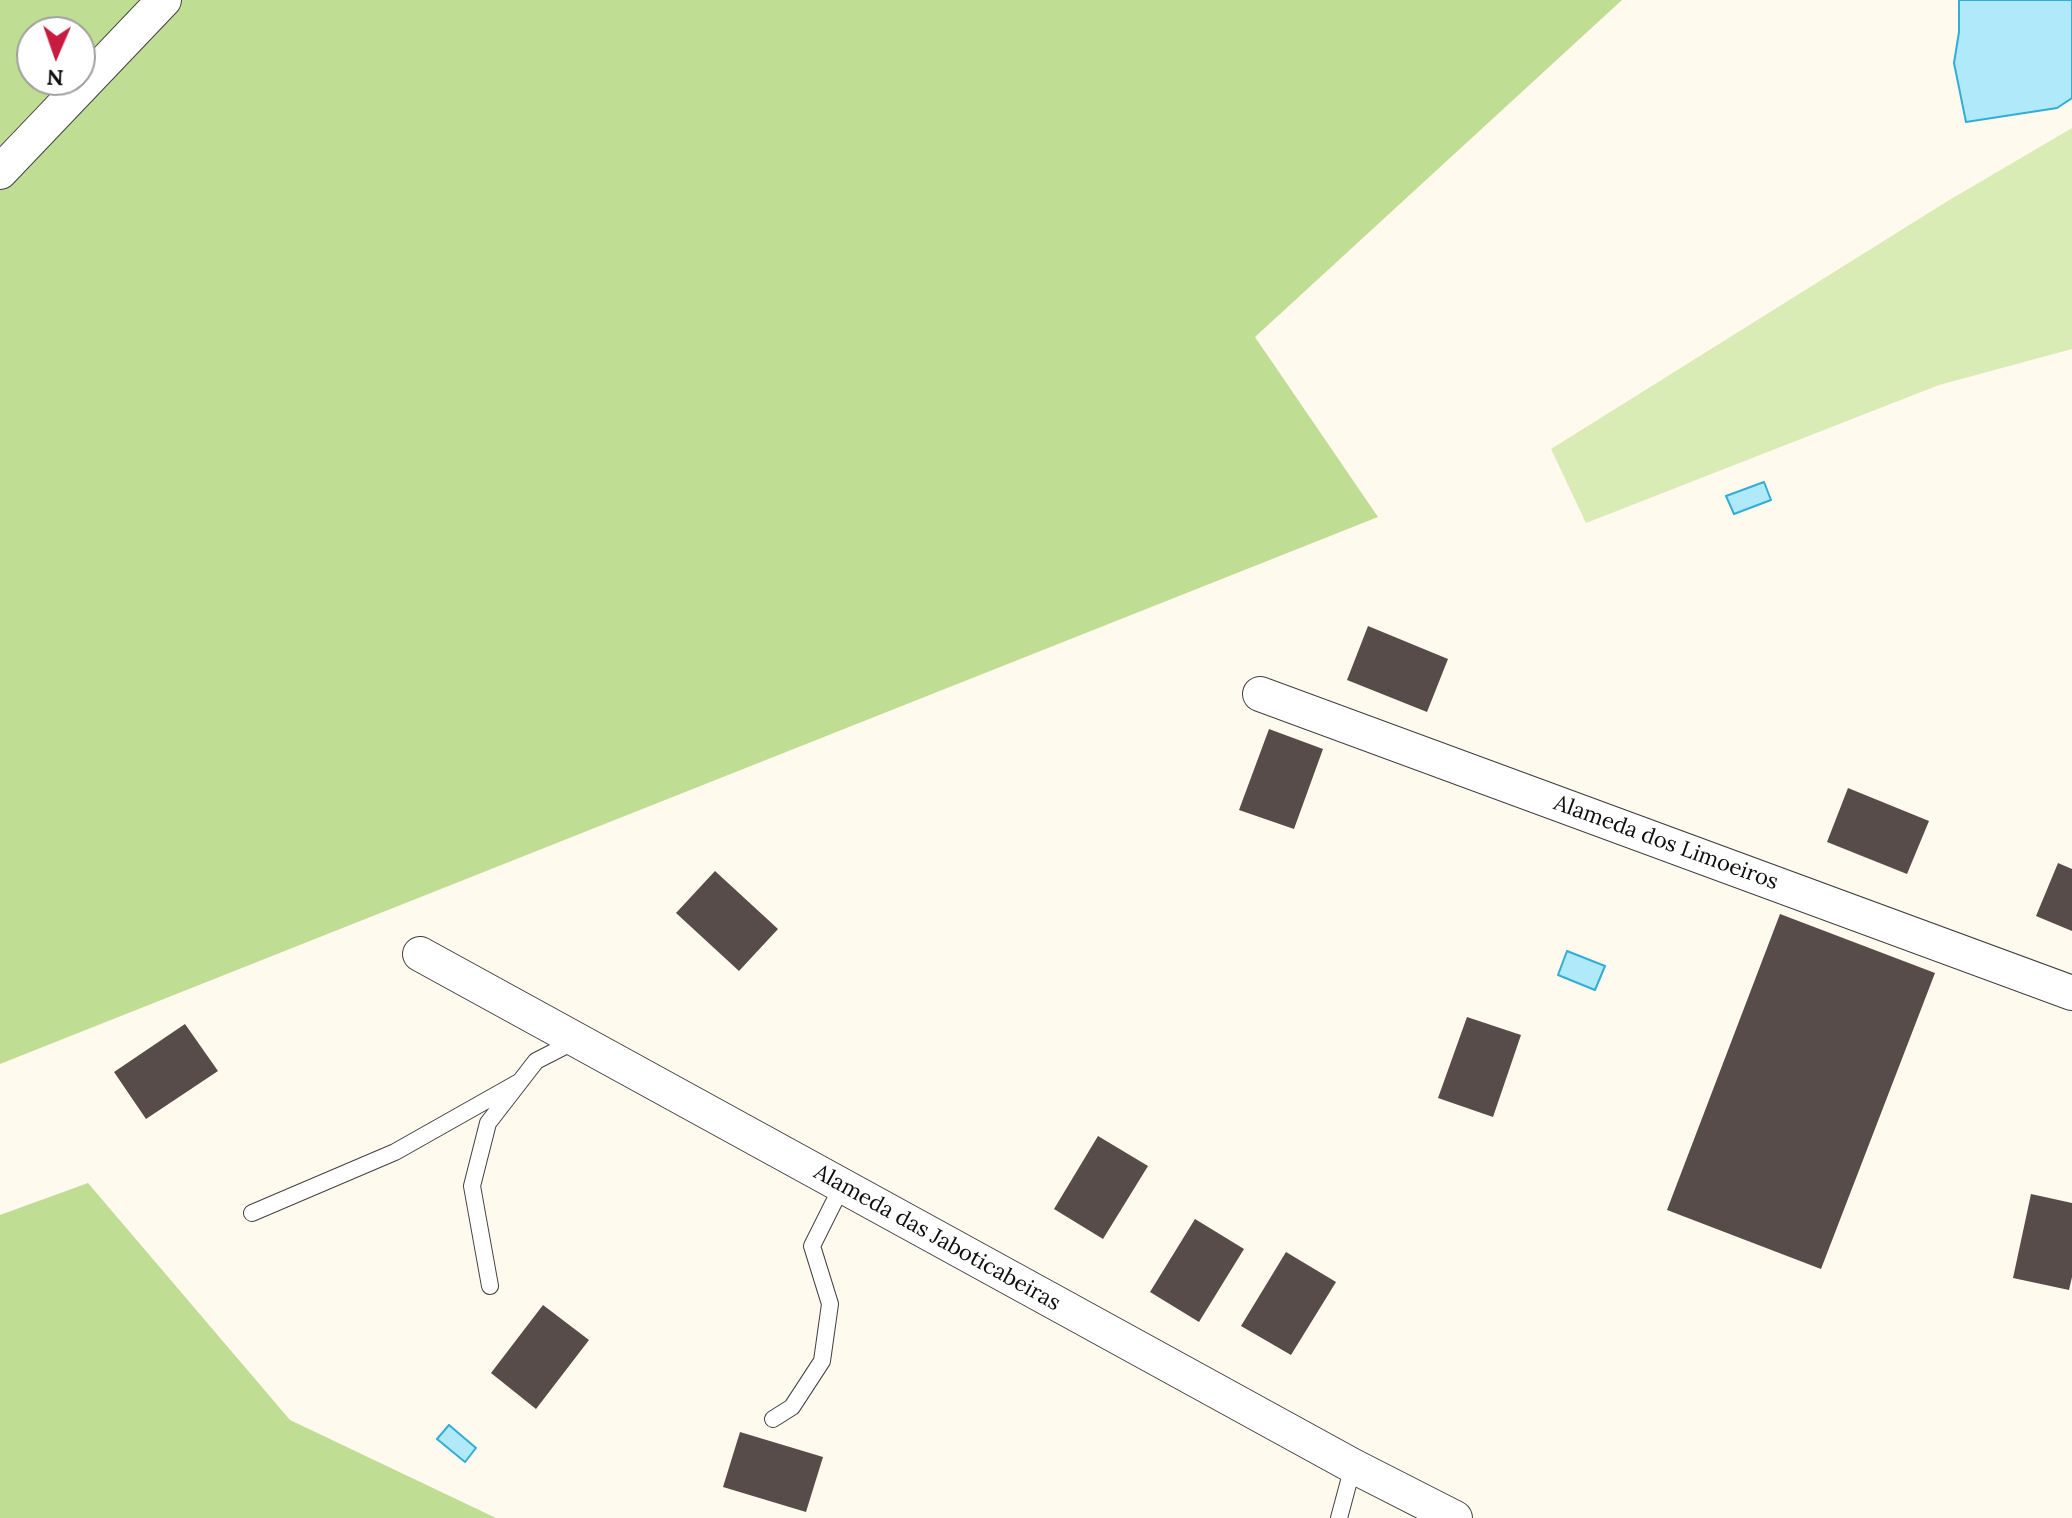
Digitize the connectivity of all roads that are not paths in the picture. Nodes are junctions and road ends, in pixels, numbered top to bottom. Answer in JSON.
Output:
{"nodes":[{"id":1,"x":164,"y":0,"type":"edge"},
{"id":2,"x":0,"y":172,"type":"edge"},
{"id":3,"x":1260,"y":694,"type":"dead end"},
{"id":4,"x":420,"y":954,"type":"dead end"},
{"id":5,"x":2072,"y":993,"type":"edge"},
{"id":6,"x":577,"y":1041,"type":"junction"},
{"id":7,"x":519,"y":1082,"type":"junction"},
{"id":8,"x":842,"y":1186,"type":"junction"},
{"id":9,"x":252,"y":1213,"type":"dead end"},
{"id":10,"x":490,"y":1286,"type":"dead end"},
{"id":11,"x":773,"y":1419,"type":"dead end"},
{"id":12,"x":1353,"y":1466,"type":"junction"},
{"id":13,"x":1339,"y":1518,"type":"edge"},
{"id":14,"x":1455,"y":1518,"type":"edge"}],
"edges":[{"from":1,"to":2,"type":"street"},
{"from":3,"to":5,"type":"street","name":"Alameda dos Limoeiros"},
{"from":4,"to":6,"type":"street","name":"Alameda das Jaboticabeiras"},
{"from":6,"to":7,"type":"lane"},
{"from":6,"to":8,"type":"street","name":"Alameda das Jaboticabeiras"},
{"from":7,"to":9,"type":"lane"},
{"from":7,"to":10,"type":"lane"},
{"from":8,"to":11,"type":"lane"},
{"from":8,"to":12,"type":"street","name":"Alameda das Jaboticabeiras"},
{"from":12,"to":13,"type":"lane"},
{"from":12,"to":14,"type":"street","name":"Alameda das Jaboticabeiras"}]}
